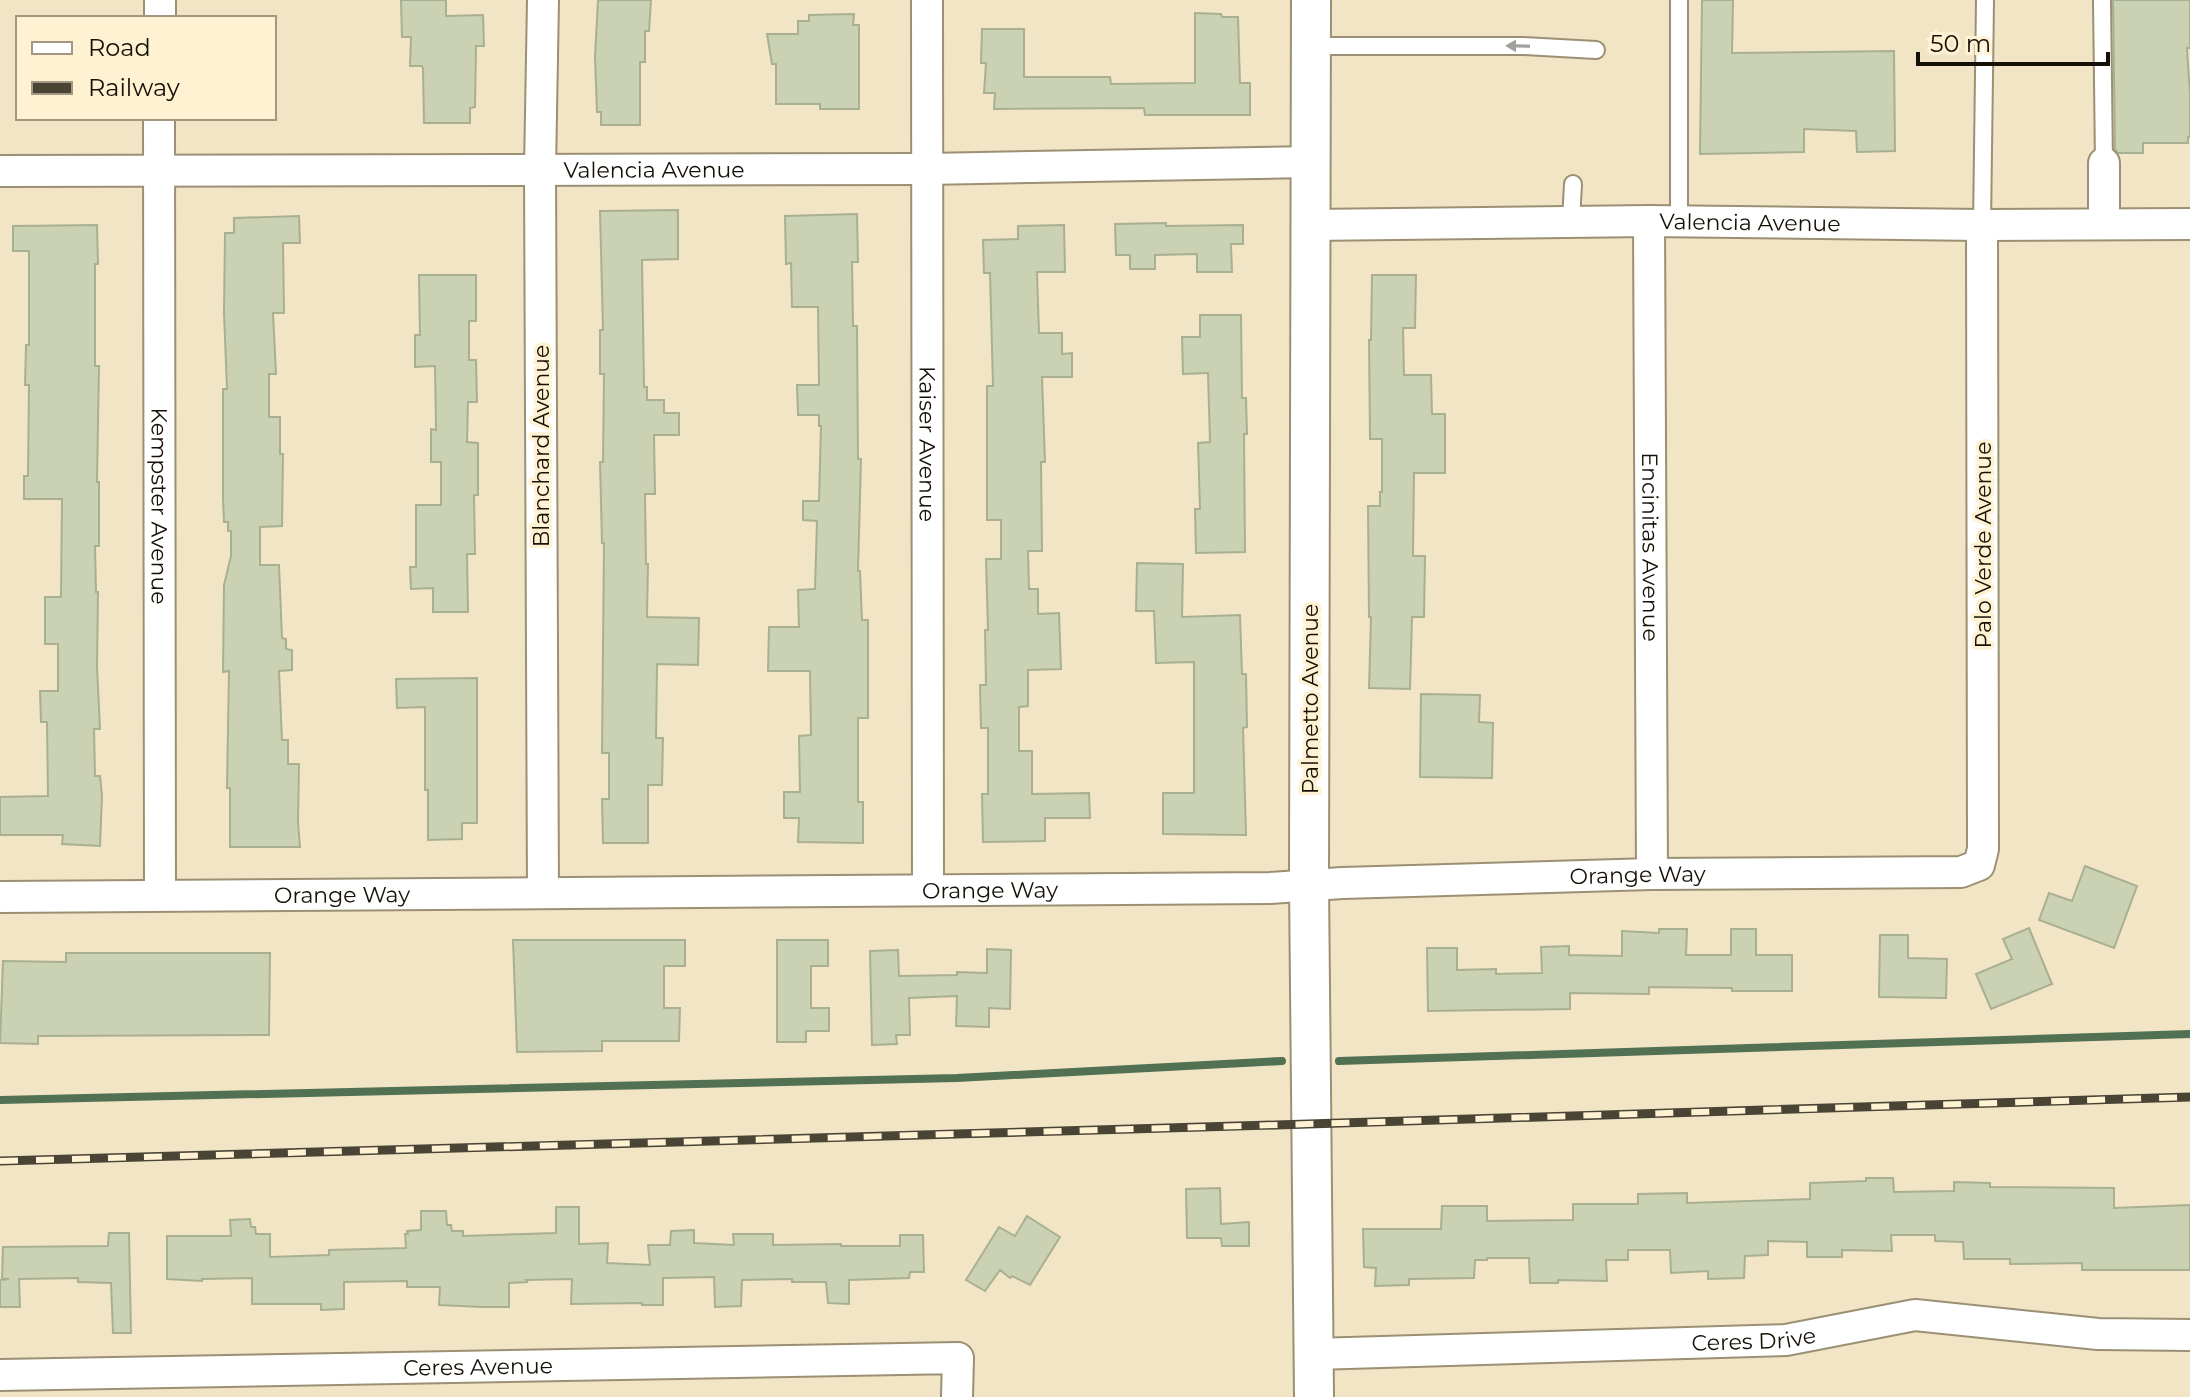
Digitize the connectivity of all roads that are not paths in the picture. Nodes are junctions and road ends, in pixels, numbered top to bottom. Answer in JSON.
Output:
{"nodes":[{"id":1,"x":543,"y":0,"type":"edge"},
{"id":2,"x":927,"y":0,"type":"edge"},
{"id":3,"x":1311,"y":0,"type":"edge"},
{"id":4,"x":1679,"y":0,"type":"edge"},
{"id":5,"x":1985,"y":0,"type":"edge"},
{"id":6,"x":2102,"y":0,"type":"edge"},
{"id":7,"x":1310,"y":46,"type":"junction"},
{"id":8,"x":1596,"y":50,"type":"dead end"},
{"id":9,"x":159,"y":120,"type":"edge"},
{"id":10,"x":1310,"y":162,"type":"junction"},
{"id":11,"x":2104,"y":163,"type":"joint"},
{"id":12,"x":927,"y":169,"type":"junction"},
{"id":13,"x":540,"y":170,"type":"junction"},
{"id":14,"x":0,"y":171,"type":"edge"},
{"id":15,"x":158,"y":171,"type":"junction"},
{"id":16,"x":1573,"y":184,"type":"dead end"},
{"id":17,"x":1571,"y":221,"type":"junction"},
{"id":18,"x":1649,"y":221,"type":"junction"},
{"id":19,"x":1679,"y":221,"type":"junction"},
{"id":20,"x":2104,"y":224,"type":"junction"},
{"id":21,"x":2190,"y":224,"type":"edge"},
{"id":22,"x":1310,"y":225,"type":"junction"},
{"id":23,"x":1982,"y":225,"type":"junction"},
{"id":24,"x":1979,"y":865,"type":"joint"},
{"id":25,"x":1652,"y":874,"type":"junction"},
{"id":26,"x":1309,"y":884,"type":"junction"},
{"id":27,"x":928,"y":890,"type":"junction"},
{"id":28,"x":543,"y":893,"type":"junction"},
{"id":29,"x":160,"y":895,"type":"junction"},
{"id":30,"x":0,"y":897,"type":"edge"},
{"id":31,"x":2190,"y":1335,"type":"edge"},
{"id":32,"x":1314,"y":1354,"type":"junction"},
{"id":33,"x":0,"y":1375,"type":"edge"},
{"id":34,"x":181,"y":1384,"type":"edge"},
{"id":35,"x":957,"y":1397,"type":"edge"},
{"id":36,"x":1314,"y":1397,"type":"edge"}],
"edges":[{"from":1,"to":13,"type":"street","name":"Blanchard Avenue"},
{"from":2,"to":12,"type":"street","name":"Kaiser Avenue"},
{"from":3,"to":7,"type":"street","name":"Palmetto Avenue"},
{"from":4,"to":19,"type":"lane"},
{"from":5,"to":23,"type":"lane"},
{"from":6,"to":11,"type":"lane"},
{"from":8,"to":7,"type":"lane","one_way":true},
{"from":7,"to":10,"type":"street","name":"Palmetto Avenue"},
{"from":9,"to":15,"type":"street","name":"Kempster Avenue"},
{"from":10,"to":12,"type":"street","name":"Valencia Avenue"},
{"from":10,"to":22,"type":"street","name":"Palmetto Avenue"},
{"from":11,"to":20,"type":"street"},
{"from":12,"to":13,"type":"street","name":"Valencia Avenue"},
{"from":12,"to":27,"type":"street","name":"Kaiser Avenue"},
{"from":13,"to":15,"type":"street","name":"Valencia Avenue"},
{"from":13,"to":28,"type":"street","name":"Blanchard Avenue"},
{"from":14,"to":15,"type":"street","name":"Valencia Avenue"},
{"from":15,"to":29,"type":"street","name":"Kempster Avenue"},
{"from":16,"to":17,"type":"lane"},
{"from":17,"to":18,"type":"street","name":"Valencia Avenue"},
{"from":17,"to":22,"type":"street","name":"Valencia Avenue"},
{"from":18,"to":19,"type":"street","name":"Valencia Avenue"},
{"from":18,"to":25,"type":"street","name":"Encinitas Avenue"},
{"from":19,"to":23,"type":"street","name":"Valencia Avenue"},
{"from":20,"to":21,"type":"street","name":"Valencia Avenue"},
{"from":20,"to":23,"type":"street","name":"Valencia Avenue"},
{"from":22,"to":26,"type":"street","name":"Palmetto Avenue"},
{"from":23,"to":24,"type":"street","name":"Palo Verde Avenue"},
{"from":24,"to":25,"type":"street","name":"Orange Way"},
{"from":25,"to":26,"type":"street","name":"Orange Way"},
{"from":26,"to":27,"type":"street","name":"Orange Way"},
{"from":26,"to":32,"type":"street","name":"Palmetto Avenue"},
{"from":27,"to":28,"type":"street","name":"Orange Way"},
{"from":28,"to":29,"type":"street","name":"Orange Way"},
{"from":29,"to":30,"type":"street","name":"Orange Way"},
{"from":31,"to":32,"type":"street","name":"Ceres Drive"},
{"from":32,"to":36,"type":"street","name":"Palmetto Avenue"},
{"from":33,"to":34,"type":"street","name":"Ceres Avenue"},
{"from":34,"to":35,"type":"street","name":"Ceres Avenue"}]}
